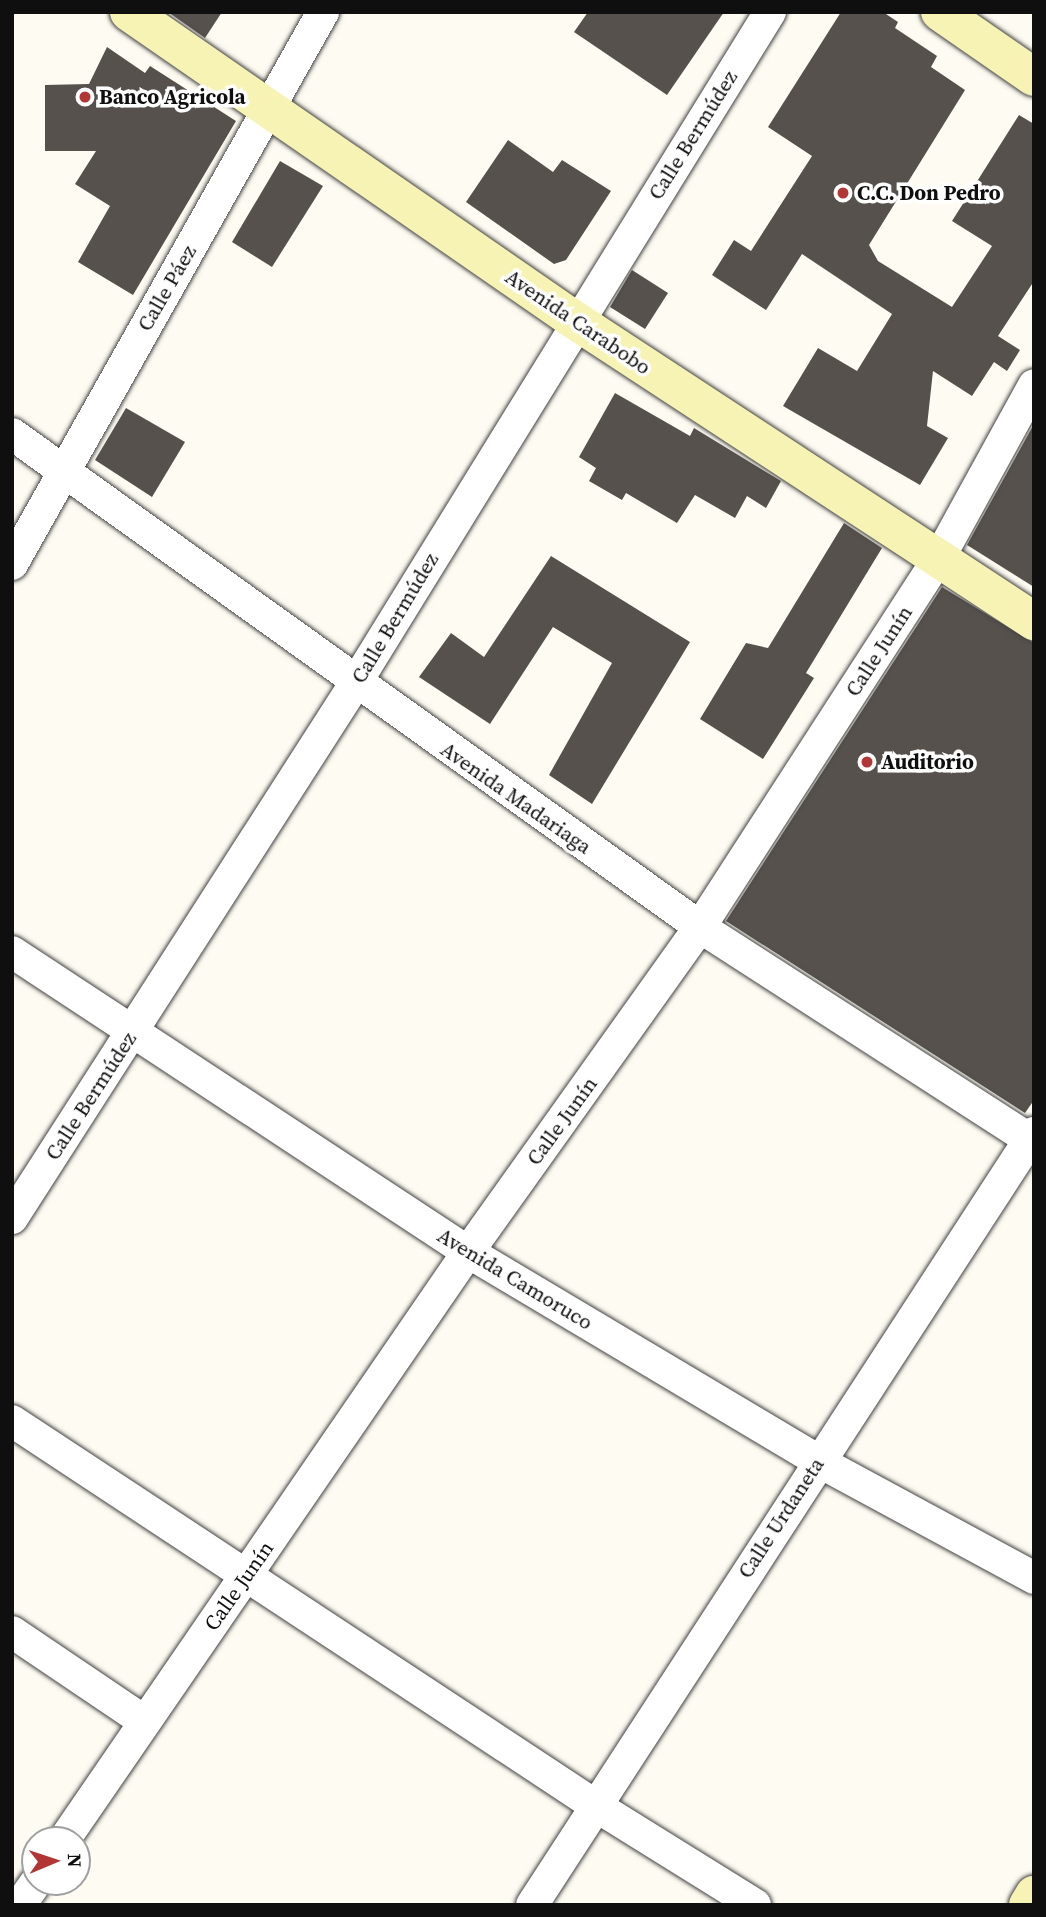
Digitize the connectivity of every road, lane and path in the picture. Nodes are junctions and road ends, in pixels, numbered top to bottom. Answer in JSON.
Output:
{"nodes":[{"id":1,"x":129,"y":12,"type":"edge"},
{"id":2,"x":323,"y":12,"type":"edge"},
{"id":3,"x":770,"y":12,"type":"edge"},
{"id":4,"x":940,"y":12,"type":"edge"},
{"id":5,"x":1034,"y":77,"type":"edge"},
{"id":6,"x":267,"y":111,"type":"junction"},
{"id":7,"x":576,"y":321,"type":"junction"},
{"id":8,"x":1034,"y":384,"type":"edge"},
{"id":9,"x":12,"y":434,"type":"edge"},
{"id":10,"x":64,"y":468,"type":"junction"},
{"id":11,"x":939,"y":558,"type":"junction"},
{"id":12,"x":12,"y":564,"type":"edge"},
{"id":13,"x":1034,"y":621,"type":"edge"},
{"id":14,"x":355,"y":684,"type":"junction"},
{"id":15,"x":700,"y":927,"type":"junction"},
{"id":16,"x":12,"y":953,"type":"edge"},
{"id":17,"x":132,"y":1033,"type":"junction"},
{"id":18,"x":1032,"y":1138,"type":"edge"},
{"id":19,"x":12,"y":1218,"type":"edge"},
{"id":20,"x":468,"y":1252,"type":"junction"},
{"id":21,"x":12,"y":1422,"type":"edge"},
{"id":22,"x":818,"y":1461,"type":"junction"},
{"id":23,"x":248,"y":1573,"type":"junction"},
{"id":24,"x":1034,"y":1578,"type":"edge"},
{"id":25,"x":12,"y":1632,"type":"edge"},
{"id":26,"x":144,"y":1721,"type":"junction"},
{"id":27,"x":593,"y":1804,"type":"junction"},
{"id":28,"x":73,"y":1826,"type":"edge"},
{"id":29,"x":1034,"y":1895,"type":"edge"},
{"id":30,"x":532,"y":1905,"type":"edge"},
{"id":31,"x":755,"y":1905,"type":"edge"},
{"id":32,"x":1028,"y":1905,"type":"edge"}],
"edges":[{"from":1,"to":6,"type":"street","name":"Avenida Carabobo"},
{"from":2,"to":6,"type":"street","name":"Calle Páez"},
{"from":3,"to":7,"type":"street","name":"Calle Bermúdez"},
{"from":4,"to":5,"type":"street"},
{"from":6,"to":7,"type":"street","name":"Avenida Carabobo"},
{"from":6,"to":10,"type":"street","name":"Calle Páez"},
{"from":7,"to":11,"type":"street","name":"Avenida Carabobo"},
{"from":7,"to":14,"type":"street","name":"Calle Bermúdez"},
{"from":8,"to":11,"type":"street","name":"Calle Junín"},
{"from":9,"to":10,"type":"street","name":"Avenida Madariaga"},
{"from":10,"to":12,"type":"street","name":"Calle Páez"},
{"from":10,"to":14,"type":"street","name":"Avenida Madariaga"},
{"from":11,"to":13,"type":"street","name":"Avenida Carabobo"},
{"from":11,"to":15,"type":"street","name":"Calle Junín"},
{"from":14,"to":15,"type":"street","name":"Avenida Madariaga"},
{"from":14,"to":17,"type":"street","name":"Calle Bermúdez"},
{"from":15,"to":18,"type":"street","name":"Avenida Madariaga"},
{"from":15,"to":20,"type":"street","name":"Calle Junín"},
{"from":16,"to":17,"type":"street","name":"Avenida Camoruco"},
{"from":17,"to":19,"type":"street","name":"Calle Bermúdez"},
{"from":17,"to":20,"type":"street","name":"Avenida Camoruco"},
{"from":18,"to":22,"type":"street","name":"Calle Urdaneta"},
{"from":20,"to":22,"type":"street","name":"Avenida Camoruco"},
{"from":20,"to":23,"type":"street","name":"Calle Junín"},
{"from":21,"to":23,"type":"street"},
{"from":22,"to":24,"type":"street","name":"Avenida Camoruco"},
{"from":22,"to":27,"type":"street","name":"Calle Urdaneta"},
{"from":23,"to":26,"type":"street","name":"Calle Junín"},
{"from":23,"to":27,"type":"street"},
{"from":25,"to":26,"type":"street"},
{"from":26,"to":28,"type":"street","name":"Calle Junín"},
{"from":27,"to":30,"type":"street","name":"Calle Urdaneta"},
{"from":27,"to":31,"type":"street"},
{"from":29,"to":32,"type":"street"}]}
